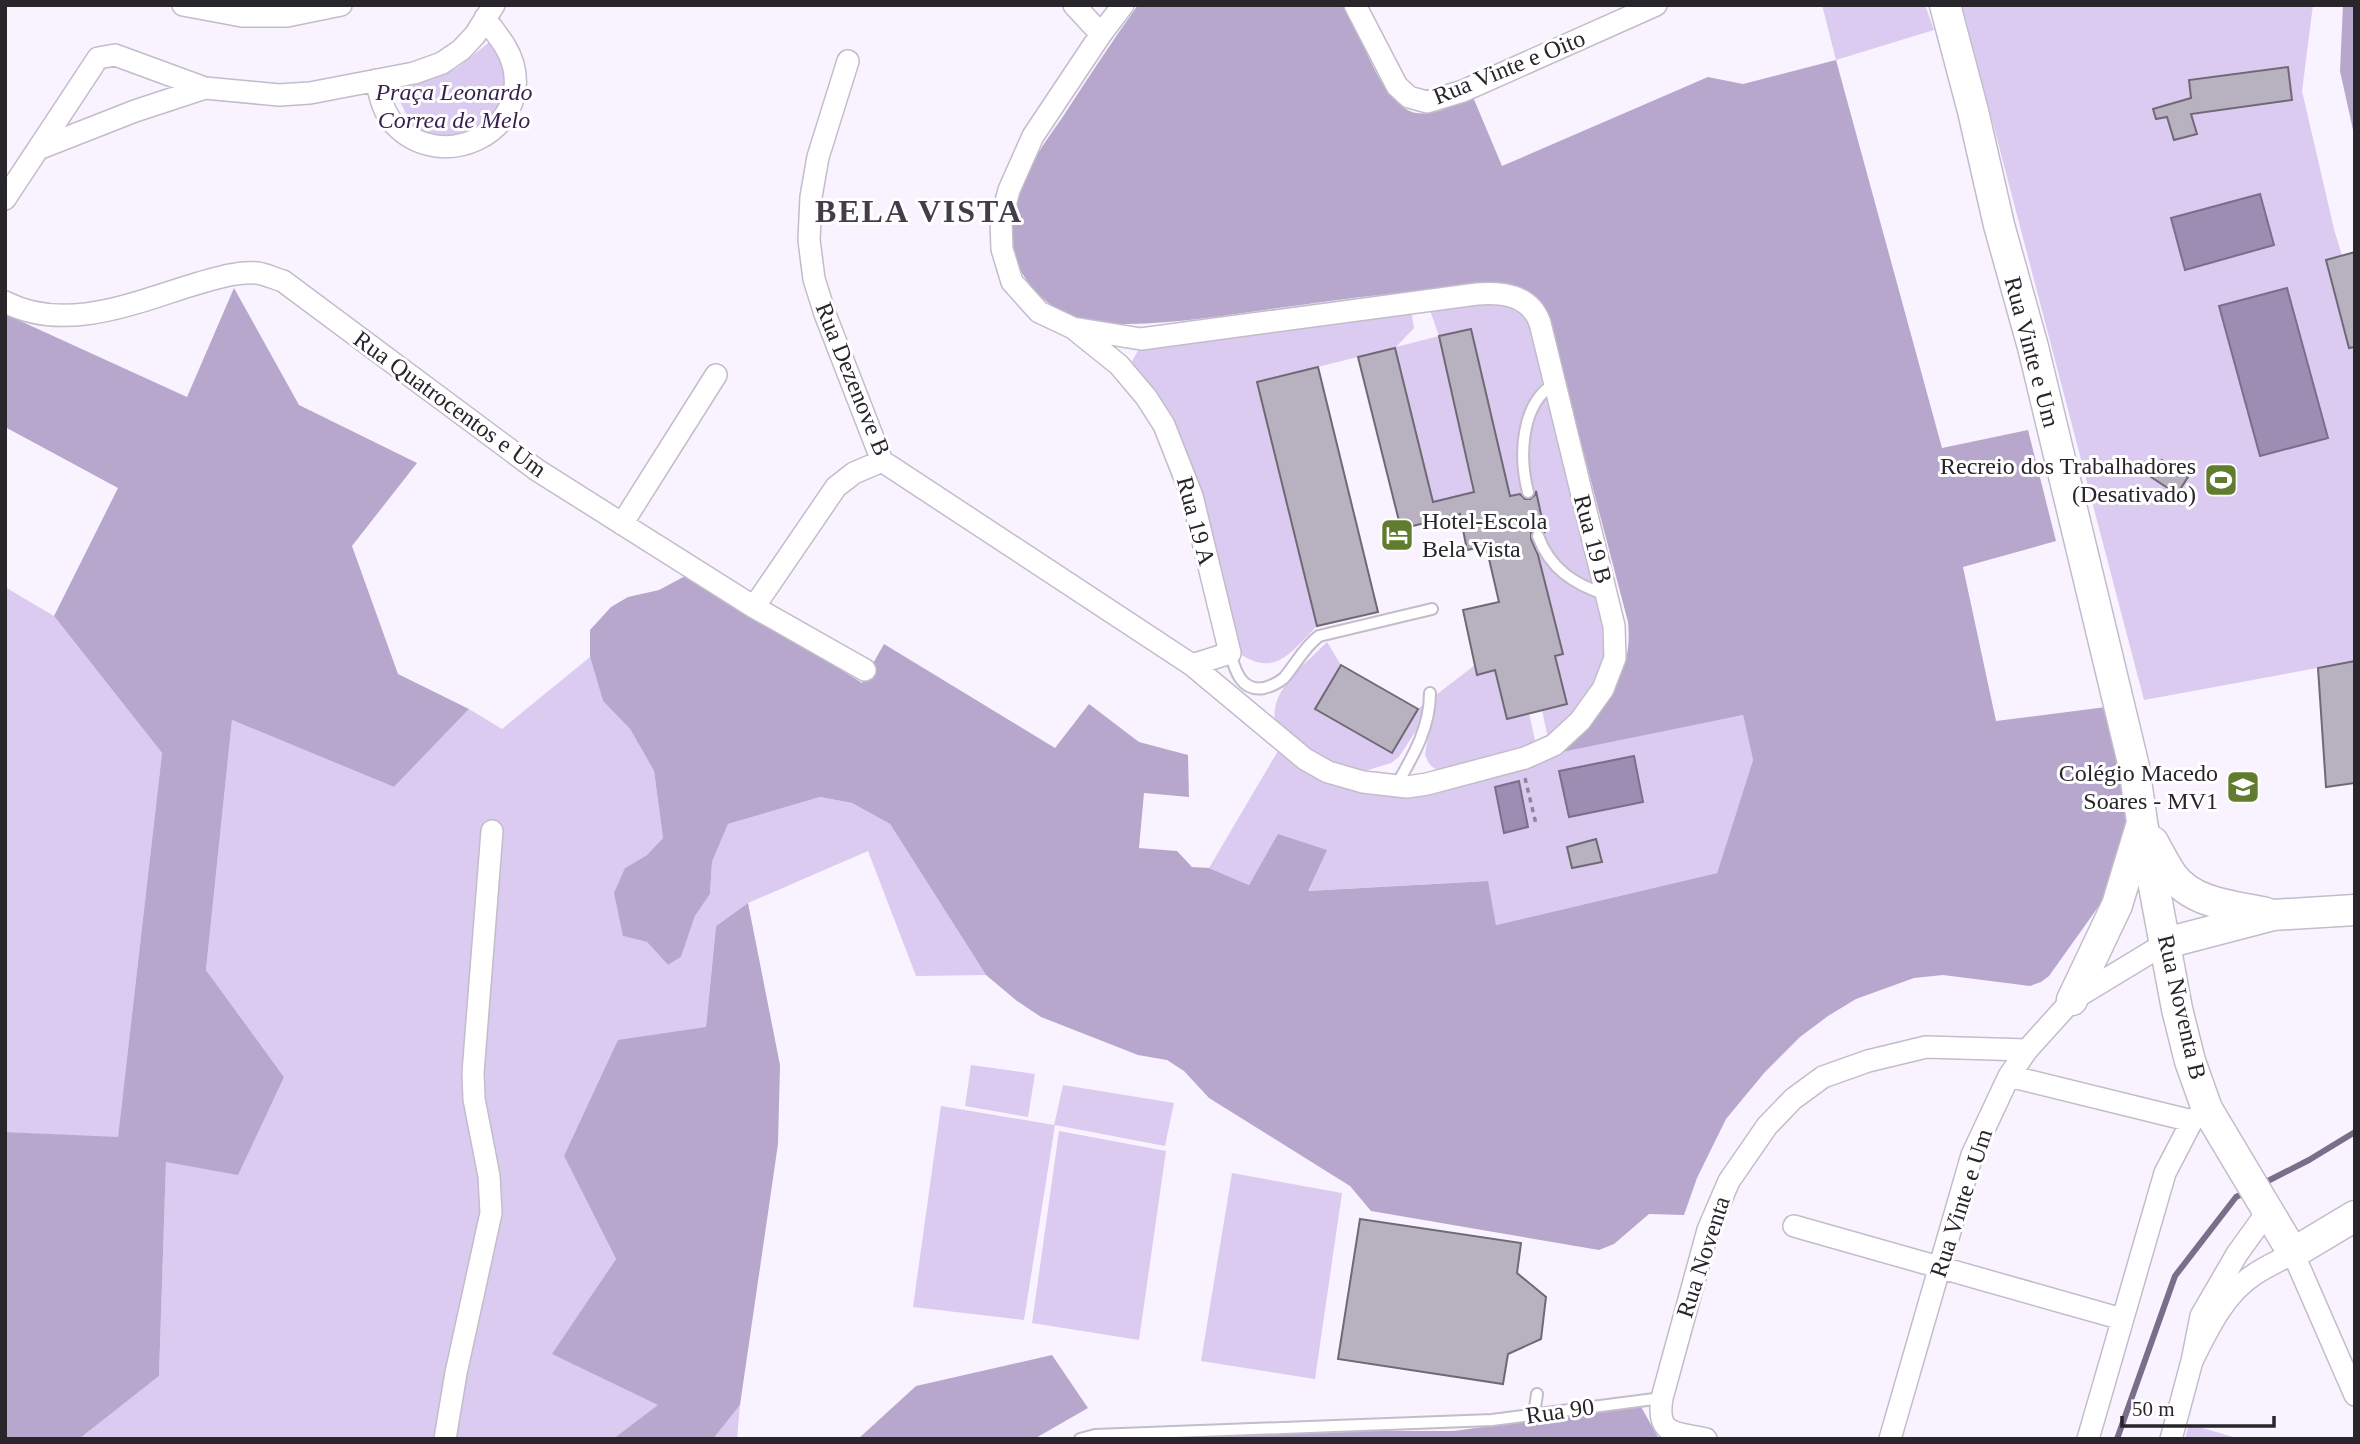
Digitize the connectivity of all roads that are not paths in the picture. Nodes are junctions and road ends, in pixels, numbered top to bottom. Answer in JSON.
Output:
{"nodes":[{"id":1,"x":183,"y":5,"type":"edge"},
{"id":2,"x":341,"y":5,"type":"edge"},
{"id":3,"x":1074,"y":5,"type":"edge"},
{"id":4,"x":1124,"y":5,"type":"edge"},
{"id":5,"x":1356,"y":5,"type":"edge"},
{"id":6,"x":1656,"y":5,"type":"edge"},
{"id":7,"x":1945,"y":5,"type":"edge"},
{"id":8,"x":489,"y":12,"type":"edge"},
{"id":9,"x":1101,"y":34,"type":"junction"},
{"id":10,"x":848,"y":61,"type":"dead end"},
{"id":11,"x":376,"y":80,"type":"junction"},
{"id":12,"x":205,"y":88,"type":"junction"},
{"id":13,"x":38,"y":149,"type":"junction"},
{"id":14,"x":5,"y":199,"type":"edge"},
{"id":15,"x":5,"y":302,"type":"edge"},
{"id":16,"x":1073,"y":328,"type":"junction"},
{"id":17,"x":1142,"y":339,"type":"junction"},
{"id":18,"x":1119,"y":365,"type":"junction"},
{"id":19,"x":716,"y":375,"type":"dead end"},
{"id":20,"x":1555,"y":383,"type":"junction"},
{"id":21,"x":882,"y":461,"type":"junction"},
{"id":22,"x":1528,"y":492,"type":"dead end"},
{"id":23,"x":622,"y":524,"type":"junction"},
{"id":24,"x":1538,"y":536,"type":"dead end"},
{"id":25,"x":1607,"y":595,"type":"junction"},
{"id":26,"x":754,"y":607,"type":"junction"},
{"id":27,"x":1432,"y":609,"type":"dead end"},
{"id":28,"x":1230,"y":653,"type":"junction"},
{"id":29,"x":1192,"y":665,"type":"junction"},
{"id":30,"x":865,"y":670,"type":"dead end"},
{"id":31,"x":1430,"y":693,"type":"dead end"},
{"id":32,"x":1396,"y":786,"type":"junction"},
{"id":33,"x":2142,"y":822,"type":"junction"},
{"id":34,"x":492,"y":831,"type":"dead end"},
{"id":35,"x":2355,"y":910,"type":"edge"},
{"id":36,"x":2273,"y":915,"type":"junction"},
{"id":37,"x":2166,"y":943,"type":"junction"},
{"id":38,"x":2072,"y":1000,"type":"junction"},
{"id":39,"x":2027,"y":1050,"type":"junction"},
{"id":40,"x":2009,"y":1076,"type":"junction"},
{"id":41,"x":2200,"y":1115,"type":"junction"},
{"id":42,"x":2259,"y":1196,"type":"junction"},
{"id":43,"x":2355,"y":1216,"type":"edge"},
{"id":44,"x":1794,"y":1226,"type":"dead end"},
{"id":45,"x":2293,"y":1253,"type":"junction"},
{"id":46,"x":1939,"y":1267,"type":"junction"},
{"id":47,"x":2122,"y":1319,"type":"junction"},
{"id":48,"x":2192,"y":1361,"type":"junction"},
{"id":49,"x":1537,"y":1394,"type":"dead end"},
{"id":50,"x":2355,"y":1395,"type":"edge"},
{"id":51,"x":1662,"y":1398,"type":"junction"},
{"id":52,"x":1534,"y":1414,"type":"junction"},
{"id":53,"x":445,"y":1439,"type":"edge"},
{"id":54,"x":1080,"y":1439,"type":"edge"},
{"id":55,"x":1706,"y":1439,"type":"edge"},
{"id":56,"x":1890,"y":1439,"type":"edge"},
{"id":57,"x":2088,"y":1439,"type":"edge"},
{"id":58,"x":2171,"y":1439,"type":"edge"}],
"edges":[{"from":1,"to":2,"type":"street"},
{"from":3,"to":9,"type":"street"},
{"from":4,"to":9,"type":"street"},
{"from":5,"to":6,"type":"street","name":"Rua Vinte e Oito"},
{"from":7,"to":33,"type":"street","name":"Rua Vinte e Um"},
{"from":8,"to":11,"type":"street"},
{"from":8,"to":11,"type":"street"},
{"from":9,"to":16,"type":"street"},
{"from":10,"to":21,"type":"street","name":"Rua Dezenove B"},
{"from":11,"to":12,"type":"street"},
{"from":12,"to":13,"type":"street"},
{"from":12,"to":13,"type":"street"},
{"from":13,"to":14,"type":"street"},
{"from":15,"to":23,"type":"street","name":"Rua Quatrocentos e Um"},
{"from":16,"to":17,"type":"street","name":"Rua 19 B"},
{"from":16,"to":18,"type":"street","name":"Rua 19 A"},
{"from":17,"to":18,"type":"street"},
{"from":17,"to":20,"type":"street","name":"Rua 19 B"},
{"from":18,"to":28,"type":"street","name":"Rua 19 A"},
{"from":19,"to":23,"type":"street"},
{"from":20,"to":22,"type":"lane"},
{"from":20,"to":25,"type":"street","name":"Rua 19 B"},
{"from":21,"to":26,"type":"street"},
{"from":21,"to":29,"type":"street","name":"Rua Dezenove B"},
{"from":23,"to":26,"type":"street","name":"Rua Quatrocentos e Um"},
{"from":24,"to":25,"type":"lane"},
{"from":25,"to":32,"type":"street","name":"Rua 19 B"},
{"from":26,"to":30,"type":"street","name":"Rua Quatrocentos e Um"},
{"from":27,"to":28,"type":"lane"},
{"from":28,"to":29,"type":"street"},
{"from":29,"to":32,"type":"street","name":"Rua 19 B"},
{"from":31,"to":32,"type":"lane"},
{"from":33,"to":36,"type":"street"},
{"from":33,"to":37,"type":"street","name":"Rua Noventa B"},
{"from":33,"to":38,"type":"street"},
{"from":34,"to":53,"type":"street"},
{"from":35,"to":36,"type":"street"},
{"from":36,"to":37,"type":"street","name":"Rua Vinte e Um"},
{"from":37,"to":38,"type":"street","name":"Rua Vinte e Um"},
{"from":37,"to":41,"type":"street","name":"Rua Noventa B"},
{"from":38,"to":39,"type":"street","name":"Rua Vinte e Um"},
{"from":39,"to":40,"type":"street","name":"Rua Vinte e Um"},
{"from":39,"to":51,"type":"street","name":"Rua Noventa"},
{"from":40,"to":41,"type":"street"},
{"from":40,"to":46,"type":"street","name":"Rua Vinte e Um"},
{"from":41,"to":42,"type":"street","name":"Rua Noventa B"},
{"from":41,"to":47,"type":"street"},
{"from":42,"to":45,"type":"street","name":"Rua Noventa B"},
{"from":42,"to":48,"type":"street"},
{"from":43,"to":45,"type":"street"},
{"from":44,"to":46,"type":"street"},
{"from":45,"to":48,"type":"street"},
{"from":45,"to":50,"type":"street"},
{"from":46,"to":47,"type":"street"},
{"from":46,"to":56,"type":"street","name":"Rua Vinte e Um"},
{"from":47,"to":57,"type":"street"},
{"from":48,"to":58,"type":"street"},
{"from":49,"to":52,"type":"lane"},
{"from":51,"to":52,"type":"lane","name":"Rua 90"},
{"from":51,"to":55,"type":"street","name":"Rua Noventa"},
{"from":52,"to":54,"type":"lane","name":"Rua 90"}]}
